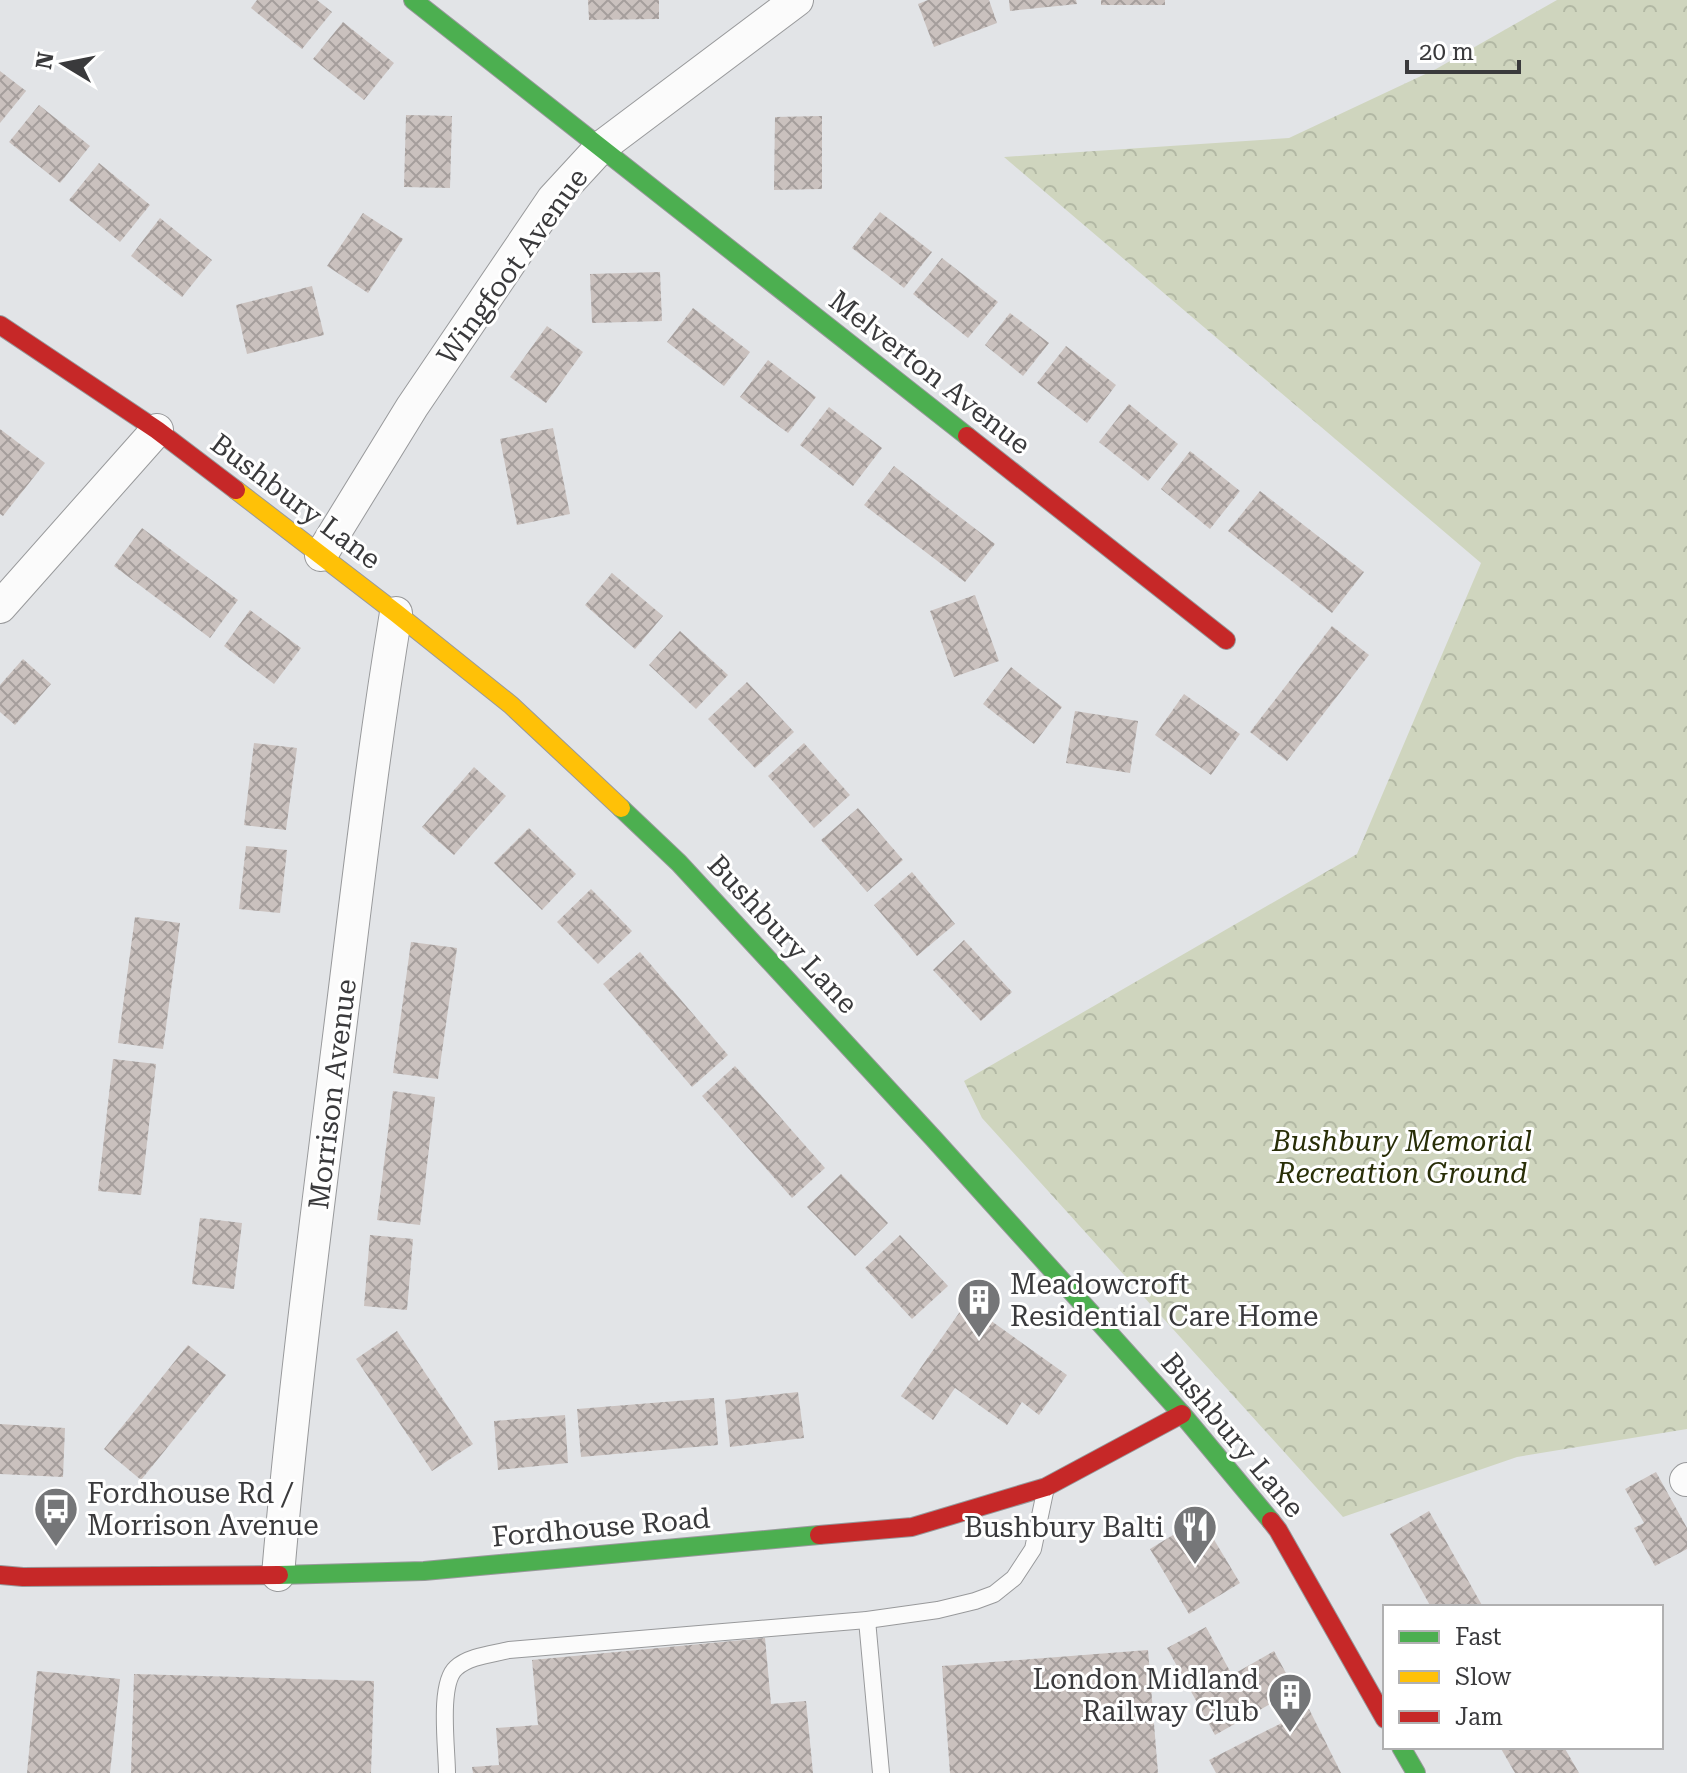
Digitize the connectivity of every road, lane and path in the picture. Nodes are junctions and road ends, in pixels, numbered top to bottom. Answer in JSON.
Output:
{"nodes":[{"id":1,"x":413,"y":0,"type":"edge"},
{"id":2,"x":797,"y":0,"type":"edge"},
{"id":3,"x":600,"y":148,"type":"junction"},
{"id":4,"x":0,"y":325,"type":"edge"},
{"id":5,"x":157,"y":430,"type":"junction"},
{"id":6,"x":321,"y":555,"type":"junction"},
{"id":7,"x":0,"y":607,"type":"edge"},
{"id":8,"x":396,"y":613,"type":"junction"},
{"id":9,"x":1226,"y":640,"type":"dead end"},
{"id":10,"x":1182,"y":1414,"type":"junction"},
{"id":11,"x":1046,"y":1487,"type":"junction"},
{"id":12,"x":0,"y":1575,"type":"edge"},
{"id":13,"x":278,"y":1575,"type":"junction"},
{"id":14,"x":867,"y":1620,"type":"junction"},
{"id":15,"x":1383,"y":1715,"type":"edge"},
{"id":16,"x":1402,"y":1749,"type":"edge"},
{"id":17,"x":447,"y":1773,"type":"edge"},
{"id":18,"x":881,"y":1773,"type":"edge"},
{"id":19,"x":1416,"y":1773,"type":"edge"}],
"edges":[{"from":1,"to":3,"type":"street","name":"Melverton Avenue"},
{"from":2,"to":3,"type":"street","name":"Wingfoot Avenue"},
{"from":3,"to":6,"type":"street","name":"Wingfoot Avenue"},
{"from":3,"to":9,"type":"street","name":"Melverton Avenue"},
{"from":4,"to":5,"type":"street","name":"Bushbury Lane"},
{"from":5,"to":6,"type":"street","name":"Bushbury Lane"},
{"from":5,"to":7,"type":"street"},
{"from":6,"to":8,"type":"street","name":"Bushbury Lane"},
{"from":8,"to":10,"type":"street","name":"Bushbury Lane"},
{"from":8,"to":13,"type":"street","name":"Morrison Avenue"},
{"from":10,"to":11,"type":"street","name":"Fordhouse Road"},
{"from":10,"to":15,"type":"street","name":"Bushbury Lane"},
{"from":11,"to":13,"type":"street","name":"Fordhouse Road"},
{"from":11,"to":14,"type":"lane"},
{"from":12,"to":13,"type":"street","name":"Fordhouse Road"},
{"from":14,"to":17,"type":"lane"},
{"from":14,"to":18,"type":"lane"},
{"from":16,"to":19,"type":"street"}]}
